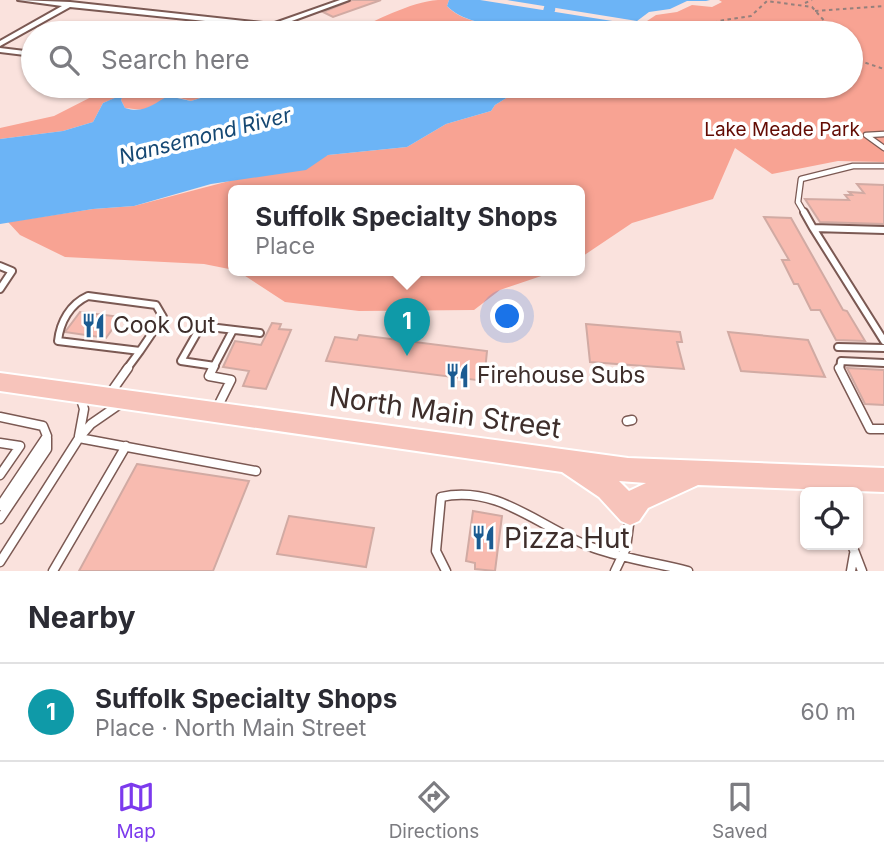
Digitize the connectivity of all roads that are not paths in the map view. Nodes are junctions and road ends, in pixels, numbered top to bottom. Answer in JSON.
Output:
{"nodes":[{"id":1,"x":21,"y":0,"type":"edge"},
{"id":2,"x":78,"y":0,"type":"edge"},
{"id":3,"x":346,"y":0,"type":"edge"},
{"id":4,"x":69,"y":5,"type":"junction"},
{"id":5,"x":41,"y":21,"type":"edge"},
{"id":6,"x":224,"y":21,"type":"edge"},
{"id":7,"x":287,"y":21,"type":"edge"},
{"id":8,"x":21,"y":32,"type":"edge"},
{"id":9,"x":0,"y":44,"type":"edge"},
{"id":10,"x":0,"y":50,"type":"edge"},
{"id":11,"x":21,"y":53,"type":"edge"},
{"id":12,"x":884,"y":134,"type":"edge"},
{"id":13,"x":884,"y":148,"type":"edge"},
{"id":14,"x":884,"y":166,"type":"edge"},
{"id":15,"x":813,"y":228,"type":"junction"},
{"id":16,"x":884,"y":230,"type":"edge"},
{"id":17,"x":0,"y":266,"type":"edge"},
{"id":18,"x":0,"y":289,"type":"edge"},
{"id":19,"x":233,"y":330,"type":"junction"},
{"id":20,"x":260,"y":332,"type":"dead end"},
{"id":21,"x":884,"y":341,"type":"edge"},
{"id":22,"x":838,"y":347,"type":"dead end"},
{"id":23,"x":884,"y":348,"type":"edge"},
{"id":24,"x":140,"y":351,"type":"junction"},
{"id":25,"x":884,"y":363,"type":"edge"},
{"id":26,"x":215,"y":366,"type":"junction"},
{"id":27,"x":0,"y":382,"type":"edge"},
{"id":28,"x":73,"y":391,"type":"junction"},
{"id":29,"x":108,"y":396,"type":"junction"},
{"id":30,"x":132,"y":399,"type":"junction"},
{"id":31,"x":216,"y":411,"type":"junction"},
{"id":32,"x":0,"y":417,"type":"edge"},
{"id":33,"x":884,"y":429,"type":"edge"},
{"id":34,"x":47,"y":436,"type":"junction"},
{"id":35,"x":79,"y":438,"type":"junction"},
{"id":36,"x":0,"y":443,"type":"edge"},
{"id":37,"x":126,"y":446,"type":"junction"},
{"id":38,"x":553,"y":459,"type":"junction"},
{"id":39,"x":256,"y":471,"type":"dead end"},
{"id":40,"x":694,"y":474,"type":"junction"},
{"id":41,"x":0,"y":475,"type":"edge"},
{"id":42,"x":884,"y":480,"type":"edge"},
{"id":43,"x":0,"y":506,"type":"edge"},
{"id":44,"x":630,"y":512,"type":"junction"},
{"id":45,"x":0,"y":519,"type":"edge"},
{"id":46,"x":853,"y":550,"type":"edge"},
{"id":47,"x":854,"y":550,"type":"edge"},
{"id":48,"x":623,"y":554,"type":"junction"},
{"id":49,"x":0,"y":562,"type":"edge"},
{"id":50,"x":53,"y":571,"type":"edge"},
{"id":51,"x":446,"y":571,"type":"edge"},
{"id":52,"x":615,"y":571,"type":"edge"},
{"id":53,"x":684,"y":571,"type":"edge"},
{"id":54,"x":851,"y":571,"type":"edge"},
{"id":55,"x":862,"y":571,"type":"edge"}],
"edges":[{"from":1,"to":4,"type":"street"},
{"from":2,"to":4,"type":"street"},
{"from":3,"to":7,"type":"street"},
{"from":4,"to":5,"type":"street"},
{"from":4,"to":6,"type":"street"},
{"from":8,"to":9,"type":"street"},
{"from":10,"to":11,"type":"street"},
{"from":12,"to":13,"type":"lane"},
{"from":14,"to":15,"type":"lane"},
{"from":15,"to":16,"type":"lane"},
{"from":15,"to":21,"type":"lane"},
{"from":17,"to":18,"type":"lane"},
{"from":19,"to":20,"type":"lane"},
{"from":19,"to":26,"type":"lane"},
{"from":19,"to":26,"type":"lane"},
{"from":22,"to":23,"type":"lane"},
{"from":24,"to":24,"type":"lane"},
{"from":24,"to":29,"type":"lane"},
{"from":25,"to":33,"type":"lane"},
{"from":26,"to":31,"type":"lane"},
{"from":27,"to":28,"type":"main road","name":"North Main Street"},
{"from":28,"to":29,"type":"main road","name":"North Main Street"},
{"from":28,"to":35,"type":"lane"},
{"from":29,"to":30,"type":"main road","name":"North Main Street"},
{"from":30,"to":31,"type":"main road","name":"North Main Street"},
{"from":30,"to":35,"type":"lane"},
{"from":31,"to":38,"type":"main road","name":"North Main Street"},
{"from":32,"to":34,"type":"lane"},
{"from":34,"to":43,"type":"lane"},
{"from":34,"to":45,"type":"lane"},
{"from":35,"to":37,"type":"lane"},
{"from":35,"to":49,"type":"lane"},
{"from":36,"to":41,"type":"lane"},
{"from":37,"to":39,"type":"lane"},
{"from":37,"to":50,"type":"lane"},
{"from":38,"to":40,"type":"main road","name":"North Main Street"},
{"from":38,"to":44,"type":"main road"},
{"from":40,"to":42,"type":"main road","name":"North Main Street"},
{"from":40,"to":44,"type":"main road"},
{"from":44,"to":48,"type":"lane"},
{"from":46,"to":54,"type":"lane"},
{"from":47,"to":55,"type":"lane"},
{"from":48,"to":51,"type":"lane"},
{"from":48,"to":52,"type":"lane"},
{"from":48,"to":53,"type":"lane"}]}
